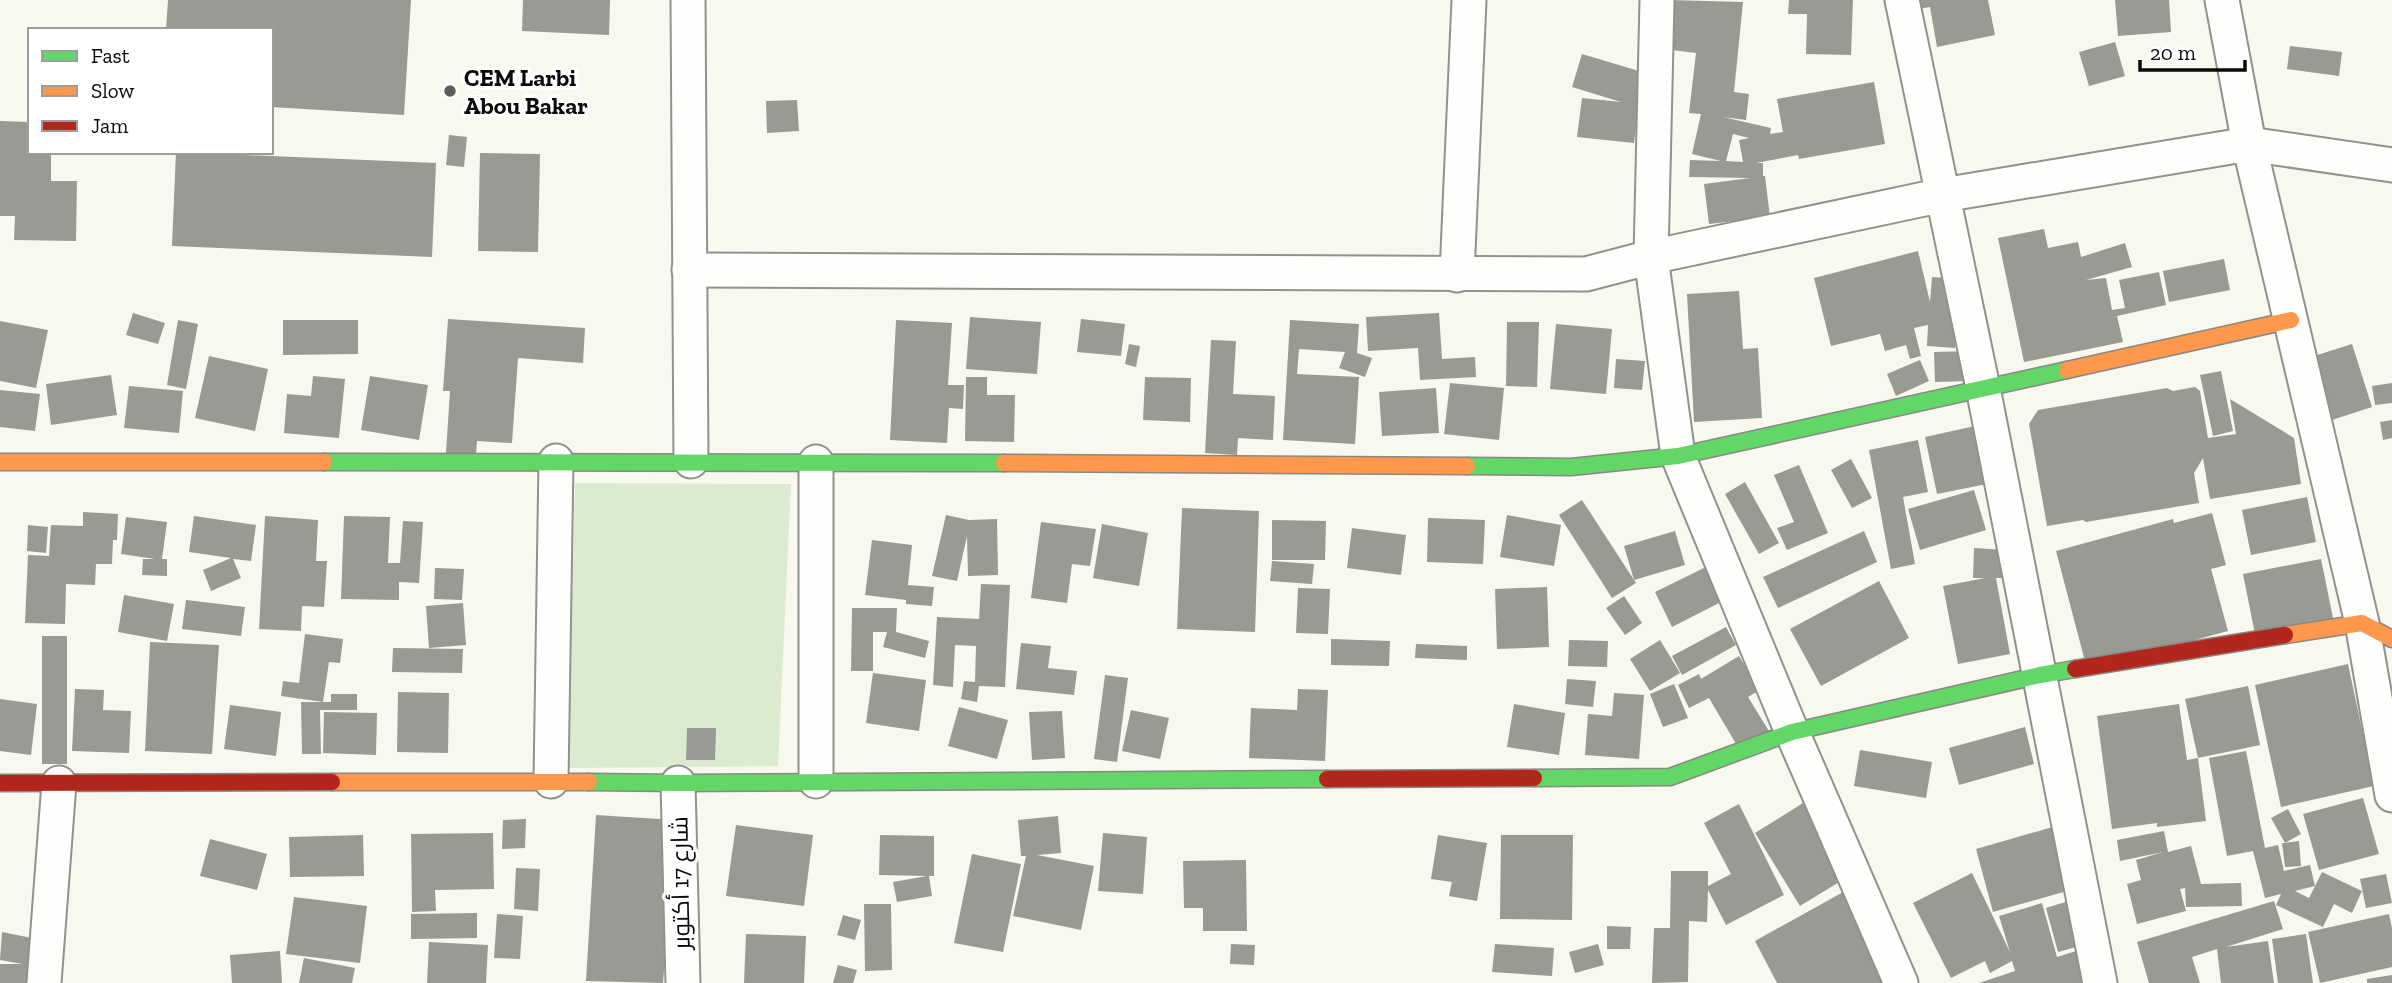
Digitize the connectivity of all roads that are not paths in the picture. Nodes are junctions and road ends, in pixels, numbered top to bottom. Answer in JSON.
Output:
{"nodes":[{"id":1,"x":688,"y":0,"type":"edge"},
{"id":2,"x":1469,"y":0,"type":"edge"},
{"id":3,"x":1657,"y":0,"type":"edge"},
{"id":4,"x":1902,"y":0,"type":"edge"},
{"id":5,"x":2222,"y":0,"type":"edge"},
{"id":6,"x":2249,"y":144,"type":"junction"},
{"id":7,"x":2392,"y":165,"type":"edge"},
{"id":8,"x":1943,"y":195,"type":"junction"},
{"id":9,"x":1651,"y":257,"type":"junction"},
{"id":10,"x":689,"y":270,"type":"junction"},
{"id":11,"x":1457,"y":275,"type":"junction"},
{"id":12,"x":2291,"y":320,"type":"junction"},
{"id":13,"x":1983,"y":388,"type":"junction"},
{"id":14,"x":1678,"y":456,"type":"junction"},
{"id":15,"x":0,"y":461,"type":"edge"},
{"id":16,"x":556,"y":461,"type":"junction"},
{"id":17,"x":691,"y":461,"type":"junction"},
{"id":18,"x":816,"y":462,"type":"junction"},
{"id":19,"x":2362,"y":623,"type":"junction"},
{"id":20,"x":2392,"y":639,"type":"edge"},
{"id":21,"x":2040,"y":676,"type":"junction"},
{"id":22,"x":1791,"y":732,"type":"junction"},
{"id":23,"x":551,"y":781,"type":"junction"},
{"id":24,"x":816,"y":781,"type":"junction"},
{"id":25,"x":0,"y":783,"type":"edge"},
{"id":26,"x":59,"y":783,"type":"junction"},
{"id":27,"x":678,"y":783,"type":"junction"},
{"id":28,"x":2392,"y":795,"type":"edge"},
{"id":29,"x":44,"y":983,"type":"edge"},
{"id":30,"x":683,"y":983,"type":"edge"},
{"id":31,"x":1901,"y":983,"type":"edge"},
{"id":32,"x":2100,"y":983,"type":"edge"}],
"edges":[{"from":1,"to":10,"type":"street"},
{"from":2,"to":11,"type":"street"},
{"from":3,"to":9,"type":"street"},
{"from":4,"to":8,"type":"street"},
{"from":5,"to":6,"type":"street"},
{"from":6,"to":7,"type":"street"},
{"from":6,"to":8,"type":"street"},
{"from":6,"to":12,"type":"street"},
{"from":8,"to":9,"type":"street"},
{"from":8,"to":13,"type":"street"},
{"from":9,"to":11,"type":"street"},
{"from":9,"to":14,"type":"street"},
{"from":10,"to":11,"type":"street"},
{"from":10,"to":17,"type":"street"},
{"from":12,"to":13,"type":"street"},
{"from":12,"to":19,"type":"street"},
{"from":13,"to":14,"type":"street"},
{"from":13,"to":21,"type":"street"},
{"from":14,"to":18,"type":"street"},
{"from":14,"to":22,"type":"street"},
{"from":15,"to":16,"type":"street"},
{"from":16,"to":17,"type":"street"},
{"from":16,"to":23,"type":"street"},
{"from":17,"to":18,"type":"street"},
{"from":18,"to":24,"type":"street"},
{"from":19,"to":20,"type":"street"},
{"from":19,"to":21,"type":"street"},
{"from":19,"to":28,"type":"street"},
{"from":21,"to":22,"type":"street"},
{"from":21,"to":32,"type":"street"},
{"from":22,"to":24,"type":"street"},
{"from":22,"to":31,"type":"street"},
{"from":23,"to":26,"type":"street"},
{"from":23,"to":27,"type":"street"},
{"from":24,"to":27,"type":"street"},
{"from":25,"to":26,"type":"street"},
{"from":26,"to":29,"type":"street"},
{"from":27,"to":30,"type":"street","name":"شارع 17 أكتوبر"}]}
